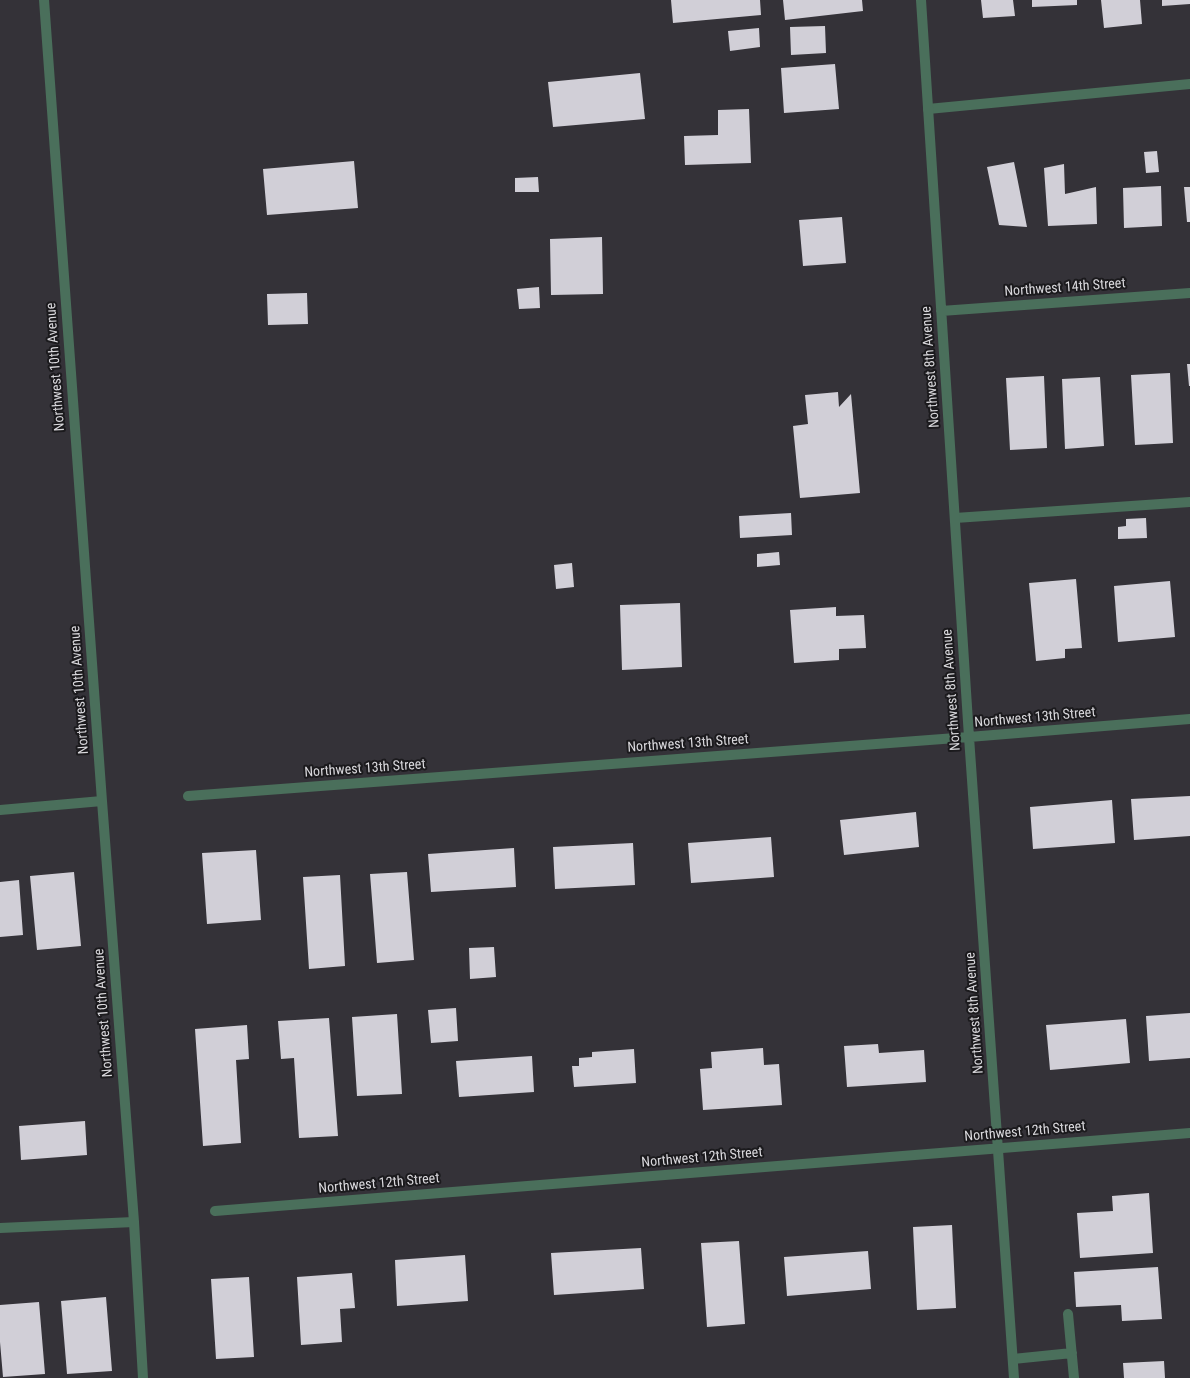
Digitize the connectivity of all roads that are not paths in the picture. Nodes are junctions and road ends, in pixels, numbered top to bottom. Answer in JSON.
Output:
{"nodes":[{"id":1,"x":44,"y":0,"type":"edge"},
{"id":2,"x":921,"y":0,"type":"edge"},
{"id":3,"x":1190,"y":84,"type":"edge"},
{"id":4,"x":928,"y":109,"type":"junction"},
{"id":5,"x":1190,"y":293,"type":"edge"},
{"id":6,"x":941,"y":310,"type":"junction"},
{"id":7,"x":1190,"y":502,"type":"edge"},
{"id":8,"x":955,"y":518,"type":"junction"},
{"id":9,"x":1190,"y":719,"type":"edge"},
{"id":10,"x":969,"y":737,"type":"junction"},
{"id":11,"x":188,"y":796,"type":"dead end"},
{"id":12,"x":102,"y":802,"type":"junction"},
{"id":13,"x":0,"y":810,"type":"edge"},
{"id":14,"x":1190,"y":1134,"type":"edge"},
{"id":15,"x":998,"y":1148,"type":"junction"},
{"id":16,"x":215,"y":1211,"type":"dead end"},
{"id":17,"x":134,"y":1222,"type":"junction"},
{"id":18,"x":0,"y":1228,"type":"edge"},
{"id":19,"x":1068,"y":1314,"type":"dead end"},
{"id":20,"x":1072,"y":1353,"type":"junction"},
{"id":21,"x":1013,"y":1359,"type":"junction"},
{"id":22,"x":143,"y":1378,"type":"edge"},
{"id":23,"x":1014,"y":1378,"type":"edge"},
{"id":24,"x":1074,"y":1378,"type":"edge"}],
"edges":[{"from":1,"to":12,"type":"street","name":"Northwest 10th Avenue"},
{"from":2,"to":4,"type":"street","name":"Northwest 8th Avenue"},
{"from":3,"to":4,"type":"street"},
{"from":4,"to":6,"type":"street","name":"Northwest 8th Avenue"},
{"from":5,"to":6,"type":"street","name":"Northwest 14th Street"},
{"from":6,"to":8,"type":"street","name":"Northwest 8th Avenue"},
{"from":7,"to":8,"type":"street"},
{"from":8,"to":10,"type":"street","name":"Northwest 8th Avenue"},
{"from":9,"to":10,"type":"street","name":"Northwest 13th Street"},
{"from":10,"to":11,"type":"street","name":"Northwest 13th Street"},
{"from":10,"to":15,"type":"street","name":"Northwest 8th Avenue"},
{"from":12,"to":13,"type":"street"},
{"from":12,"to":17,"type":"street","name":"Northwest 10th Avenue"},
{"from":14,"to":15,"type":"street","name":"Northwest 12th Street"},
{"from":15,"to":16,"type":"street","name":"Northwest 12th Street"},
{"from":15,"to":21,"type":"street","name":"Northwest 8th Avenue"},
{"from":17,"to":18,"type":"street"},
{"from":17,"to":22,"type":"street","name":"Northwest 10th Avenue"},
{"from":19,"to":20,"type":"street"},
{"from":20,"to":21,"type":"street"},
{"from":20,"to":24,"type":"street"},
{"from":21,"to":23,"type":"street","name":"Northwest 8th Avenue"}]}
